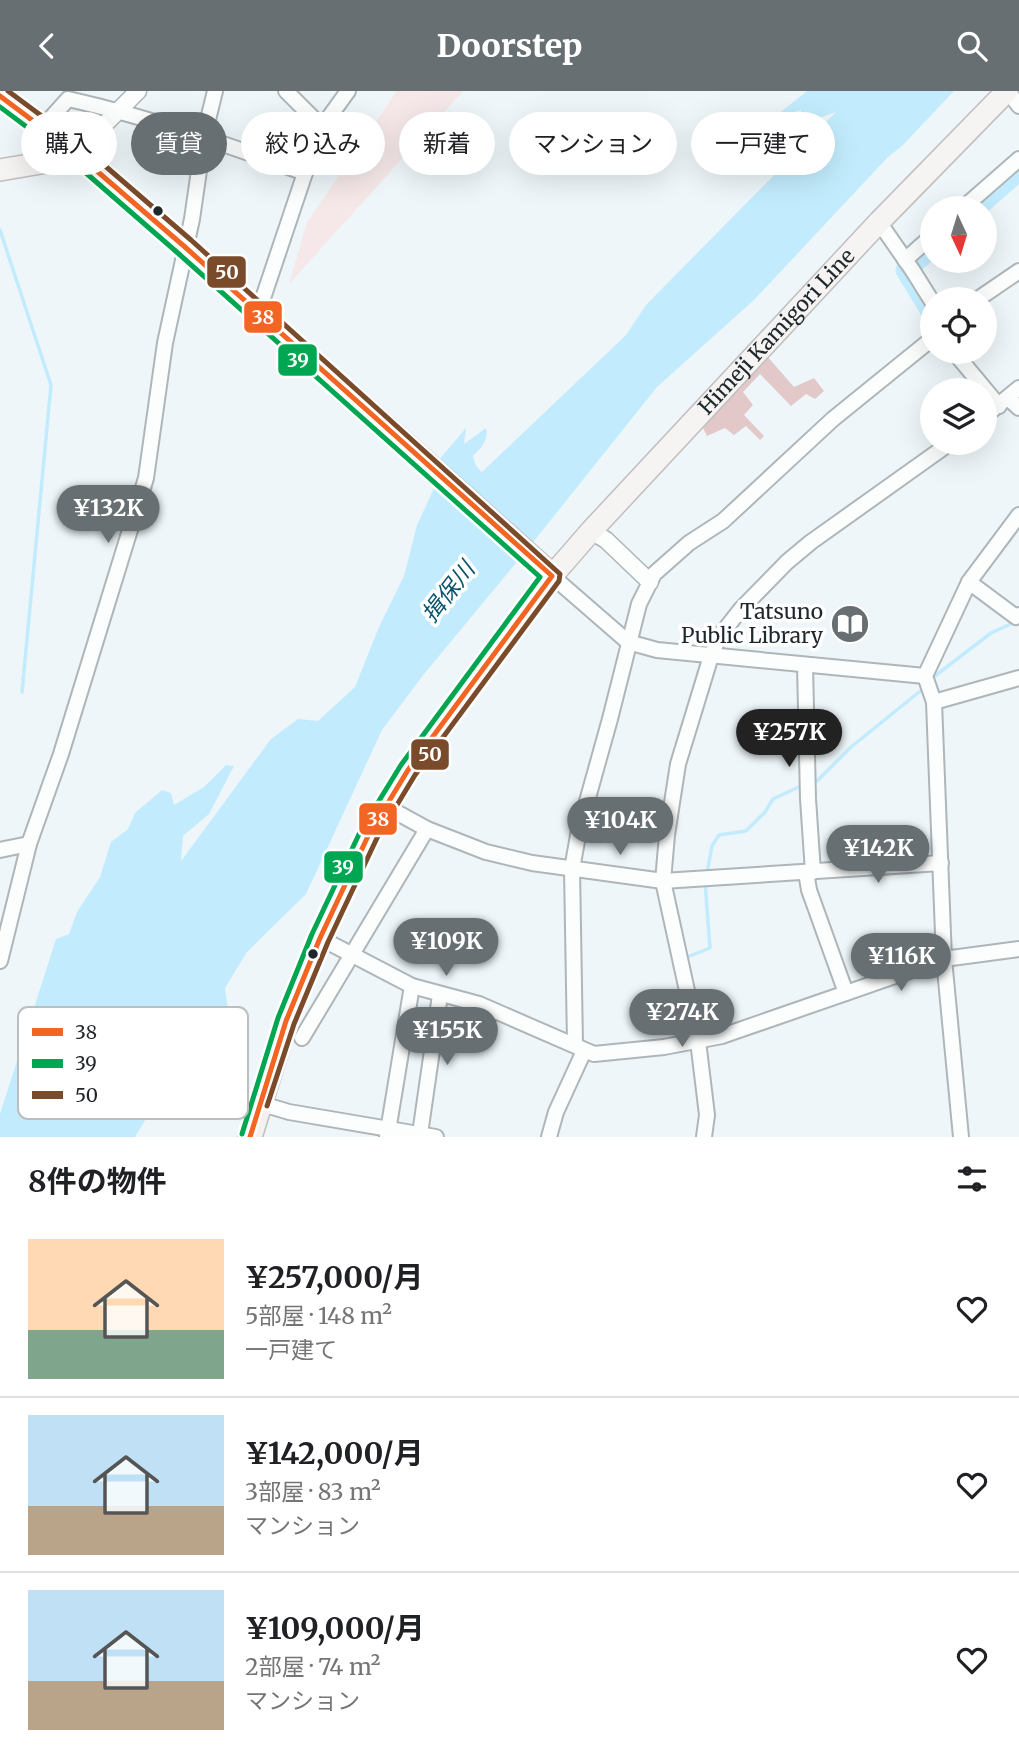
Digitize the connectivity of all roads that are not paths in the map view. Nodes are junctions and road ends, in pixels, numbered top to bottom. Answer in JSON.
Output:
{"nodes":[{"id":1,"x":138,"y":91,"type":"edge"},
{"id":2,"x":215,"y":91,"type":"edge"},
{"id":3,"x":286,"y":91,"type":"edge"},
{"id":4,"x":348,"y":91,"type":"edge"},
{"id":5,"x":1008,"y":91,"type":"edge"},
{"id":6,"x":5,"y":96,"type":"edge"},
{"id":7,"x":1019,"y":106,"type":"edge"},
{"id":8,"x":119,"y":110,"type":"junction"},
{"id":9,"x":24,"y":112,"type":"edge"},
{"id":10,"x":56,"y":112,"type":"edge"},
{"id":11,"x":210,"y":112,"type":"edge"},
{"id":12,"x":307,"y":112,"type":"edge"},
{"id":13,"x":333,"y":112,"type":"edge"},
{"id":14,"x":131,"y":114,"type":"edge"},
{"id":15,"x":1019,"y":159,"type":"edge"},
{"id":16,"x":21,"y":166,"type":"edge"},
{"id":17,"x":0,"y":170,"type":"edge"},
{"id":18,"x":102,"y":175,"type":"edge"},
{"id":19,"x":198,"y":175,"type":"edge"},
{"id":20,"x":304,"y":175,"type":"edge"},
{"id":21,"x":977,"y":196,"type":"edge"},
{"id":22,"x":879,"y":222,"type":"junction"},
{"id":23,"x":186,"y":247,"type":"junction"},
{"id":24,"x":920,"y":251,"type":"edge"},
{"id":25,"x":909,"y":265,"type":"junction"},
{"id":26,"x":1019,"y":271,"type":"edge"},
{"id":27,"x":923,"y":287,"type":"edge"},
{"id":28,"x":996,"y":287,"type":"edge"},
{"id":29,"x":260,"y":315,"type":"junction"},
{"id":30,"x":920,"y":349,"type":"edge"},
{"id":31,"x":968,"y":364,"type":"edge"},
{"id":32,"x":1011,"y":400,"type":"edge"},
{"id":33,"x":933,"y":455,"type":"edge"},
{"id":34,"x":1019,"y":515,"type":"edge"},
{"id":35,"x":591,"y":531,"type":"junction"},
{"id":36,"x":552,"y":576,"type":"junction"},
{"id":37,"x":650,"y":582,"type":"junction"},
{"id":38,"x":969,"y":582,"type":"junction"},
{"id":39,"x":1018,"y":617,"type":"edge"},
{"id":40,"x":628,"y":642,"type":"junction"},
{"id":41,"x":711,"y":656,"type":"junction"},
{"id":42,"x":805,"y":665,"type":"junction"},
{"id":43,"x":925,"y":677,"type":"junction"},
{"id":44,"x":1019,"y":678,"type":"edge"},
{"id":45,"x":934,"y":702,"type":"junction"},
{"id":46,"x":385,"y":806,"type":"junction"},
{"id":47,"x":427,"y":829,"type":"junction"},
{"id":48,"x":29,"y":844,"type":"junction"},
{"id":49,"x":0,"y":850,"type":"edge"},
{"id":50,"x":941,"y":863,"type":"junction"},
{"id":51,"x":572,"y":869,"type":"junction"},
{"id":52,"x":809,"y":872,"type":"junction"},
{"id":53,"x":663,"y":881,"type":"junction"},
{"id":54,"x":320,"y":938,"type":"junction"},
{"id":55,"x":1019,"y":949,"type":"edge"},
{"id":56,"x":353,"y":955,"type":"junction"},
{"id":57,"x":944,"y":959,"type":"junction"},
{"id":58,"x":0,"y":961,"type":"edge"},
{"id":59,"x":412,"y":986,"type":"junction"},
{"id":60,"x":846,"y":993,"type":"junction"},
{"id":61,"x":440,"y":995,"type":"junction"},
{"id":62,"x":302,"y":1038,"type":"dead end"},
{"id":63,"x":702,"y":1040,"type":"junction"},
{"id":64,"x":580,"y":1048,"type":"junction"},
{"id":65,"x":259,"y":1103,"type":"junction"},
{"id":66,"x":387,"y":1133,"type":"edge"},
{"id":67,"x":420,"y":1134,"type":"junction"},
{"id":68,"x":250,"y":1137,"type":"edge"},
{"id":69,"x":436,"y":1137,"type":"edge"},
{"id":70,"x":549,"y":1137,"type":"edge"},
{"id":71,"x":704,"y":1137,"type":"edge"},
{"id":72,"x":961,"y":1137,"type":"edge"}],
"edges":[{"from":1,"to":8,"type":"street"},
{"from":2,"to":11,"type":"street"},
{"from":3,"to":12,"type":"street"},
{"from":4,"to":13,"type":"street"},
{"from":5,"to":7,"type":"street"},
{"from":5,"to":22,"type":"main road","name":"Himeji Kamigori Line"},
{"from":6,"to":9,"type":"highway"},
{"from":8,"to":10,"type":"street"},
{"from":8,"to":14,"type":"street"},
{"from":15,"to":21,"type":"street"},
{"from":16,"to":17,"type":"main road"},
{"from":18,"to":23,"type":"highway"},
{"from":19,"to":23,"type":"street"},
{"from":20,"to":29,"type":"street"},
{"from":22,"to":25,"type":"street"},
{"from":22,"to":35,"type":"main road","name":"Himeji Kamigori Line"},
{"from":23,"to":29,"type":"highway"},
{"from":23,"to":48,"type":"street"},
{"from":24,"to":25,"type":"street"},
{"from":25,"to":27,"type":"street"},
{"from":26,"to":28,"type":"street"},
{"from":29,"to":36,"type":"highway"},
{"from":30,"to":37,"type":"street"},
{"from":31,"to":32,"type":"street"},
{"from":33,"to":41,"type":"street"},
{"from":34,"to":38,"type":"street"},
{"from":35,"to":36,"type":"main road","name":"Himeji Kamigori Line"},
{"from":35,"to":37,"type":"street"},
{"from":36,"to":40,"type":"street"},
{"from":36,"to":46,"type":"highway"},
{"from":37,"to":40,"type":"street"},
{"from":38,"to":39,"type":"street"},
{"from":38,"to":43,"type":"street"},
{"from":40,"to":41,"type":"street"},
{"from":40,"to":51,"type":"street"},
{"from":41,"to":42,"type":"street"},
{"from":41,"to":53,"type":"street"},
{"from":42,"to":43,"type":"street"},
{"from":42,"to":52,"type":"street"},
{"from":43,"to":45,"type":"street"},
{"from":44,"to":45,"type":"street"},
{"from":45,"to":50,"type":"street"},
{"from":46,"to":47,"type":"street"},
{"from":46,"to":54,"type":"highway"},
{"from":47,"to":51,"type":"street"},
{"from":47,"to":56,"type":"street"},
{"from":48,"to":49,"type":"street"},
{"from":48,"to":58,"type":"street"},
{"from":50,"to":52,"type":"street"},
{"from":50,"to":57,"type":"street"},
{"from":51,"to":53,"type":"street"},
{"from":51,"to":64,"type":"street"},
{"from":52,"to":53,"type":"street"},
{"from":52,"to":60,"type":"street"},
{"from":53,"to":63,"type":"street"},
{"from":54,"to":56,"type":"street"},
{"from":54,"to":65,"type":"highway"},
{"from":55,"to":57,"type":"street"},
{"from":56,"to":59,"type":"street"},
{"from":56,"to":62,"type":"street"},
{"from":57,"to":60,"type":"street"},
{"from":57,"to":72,"type":"street"},
{"from":59,"to":61,"type":"street"},
{"from":59,"to":66,"type":"street"},
{"from":60,"to":63,"type":"street"},
{"from":61,"to":64,"type":"street"},
{"from":61,"to":67,"type":"street"},
{"from":63,"to":64,"type":"street"},
{"from":63,"to":71,"type":"street"},
{"from":64,"to":70,"type":"street"},
{"from":65,"to":66,"type":"street"},
{"from":65,"to":68,"type":"highway"},
{"from":66,"to":67,"type":"street"},
{"from":67,"to":69,"type":"street"}]}
